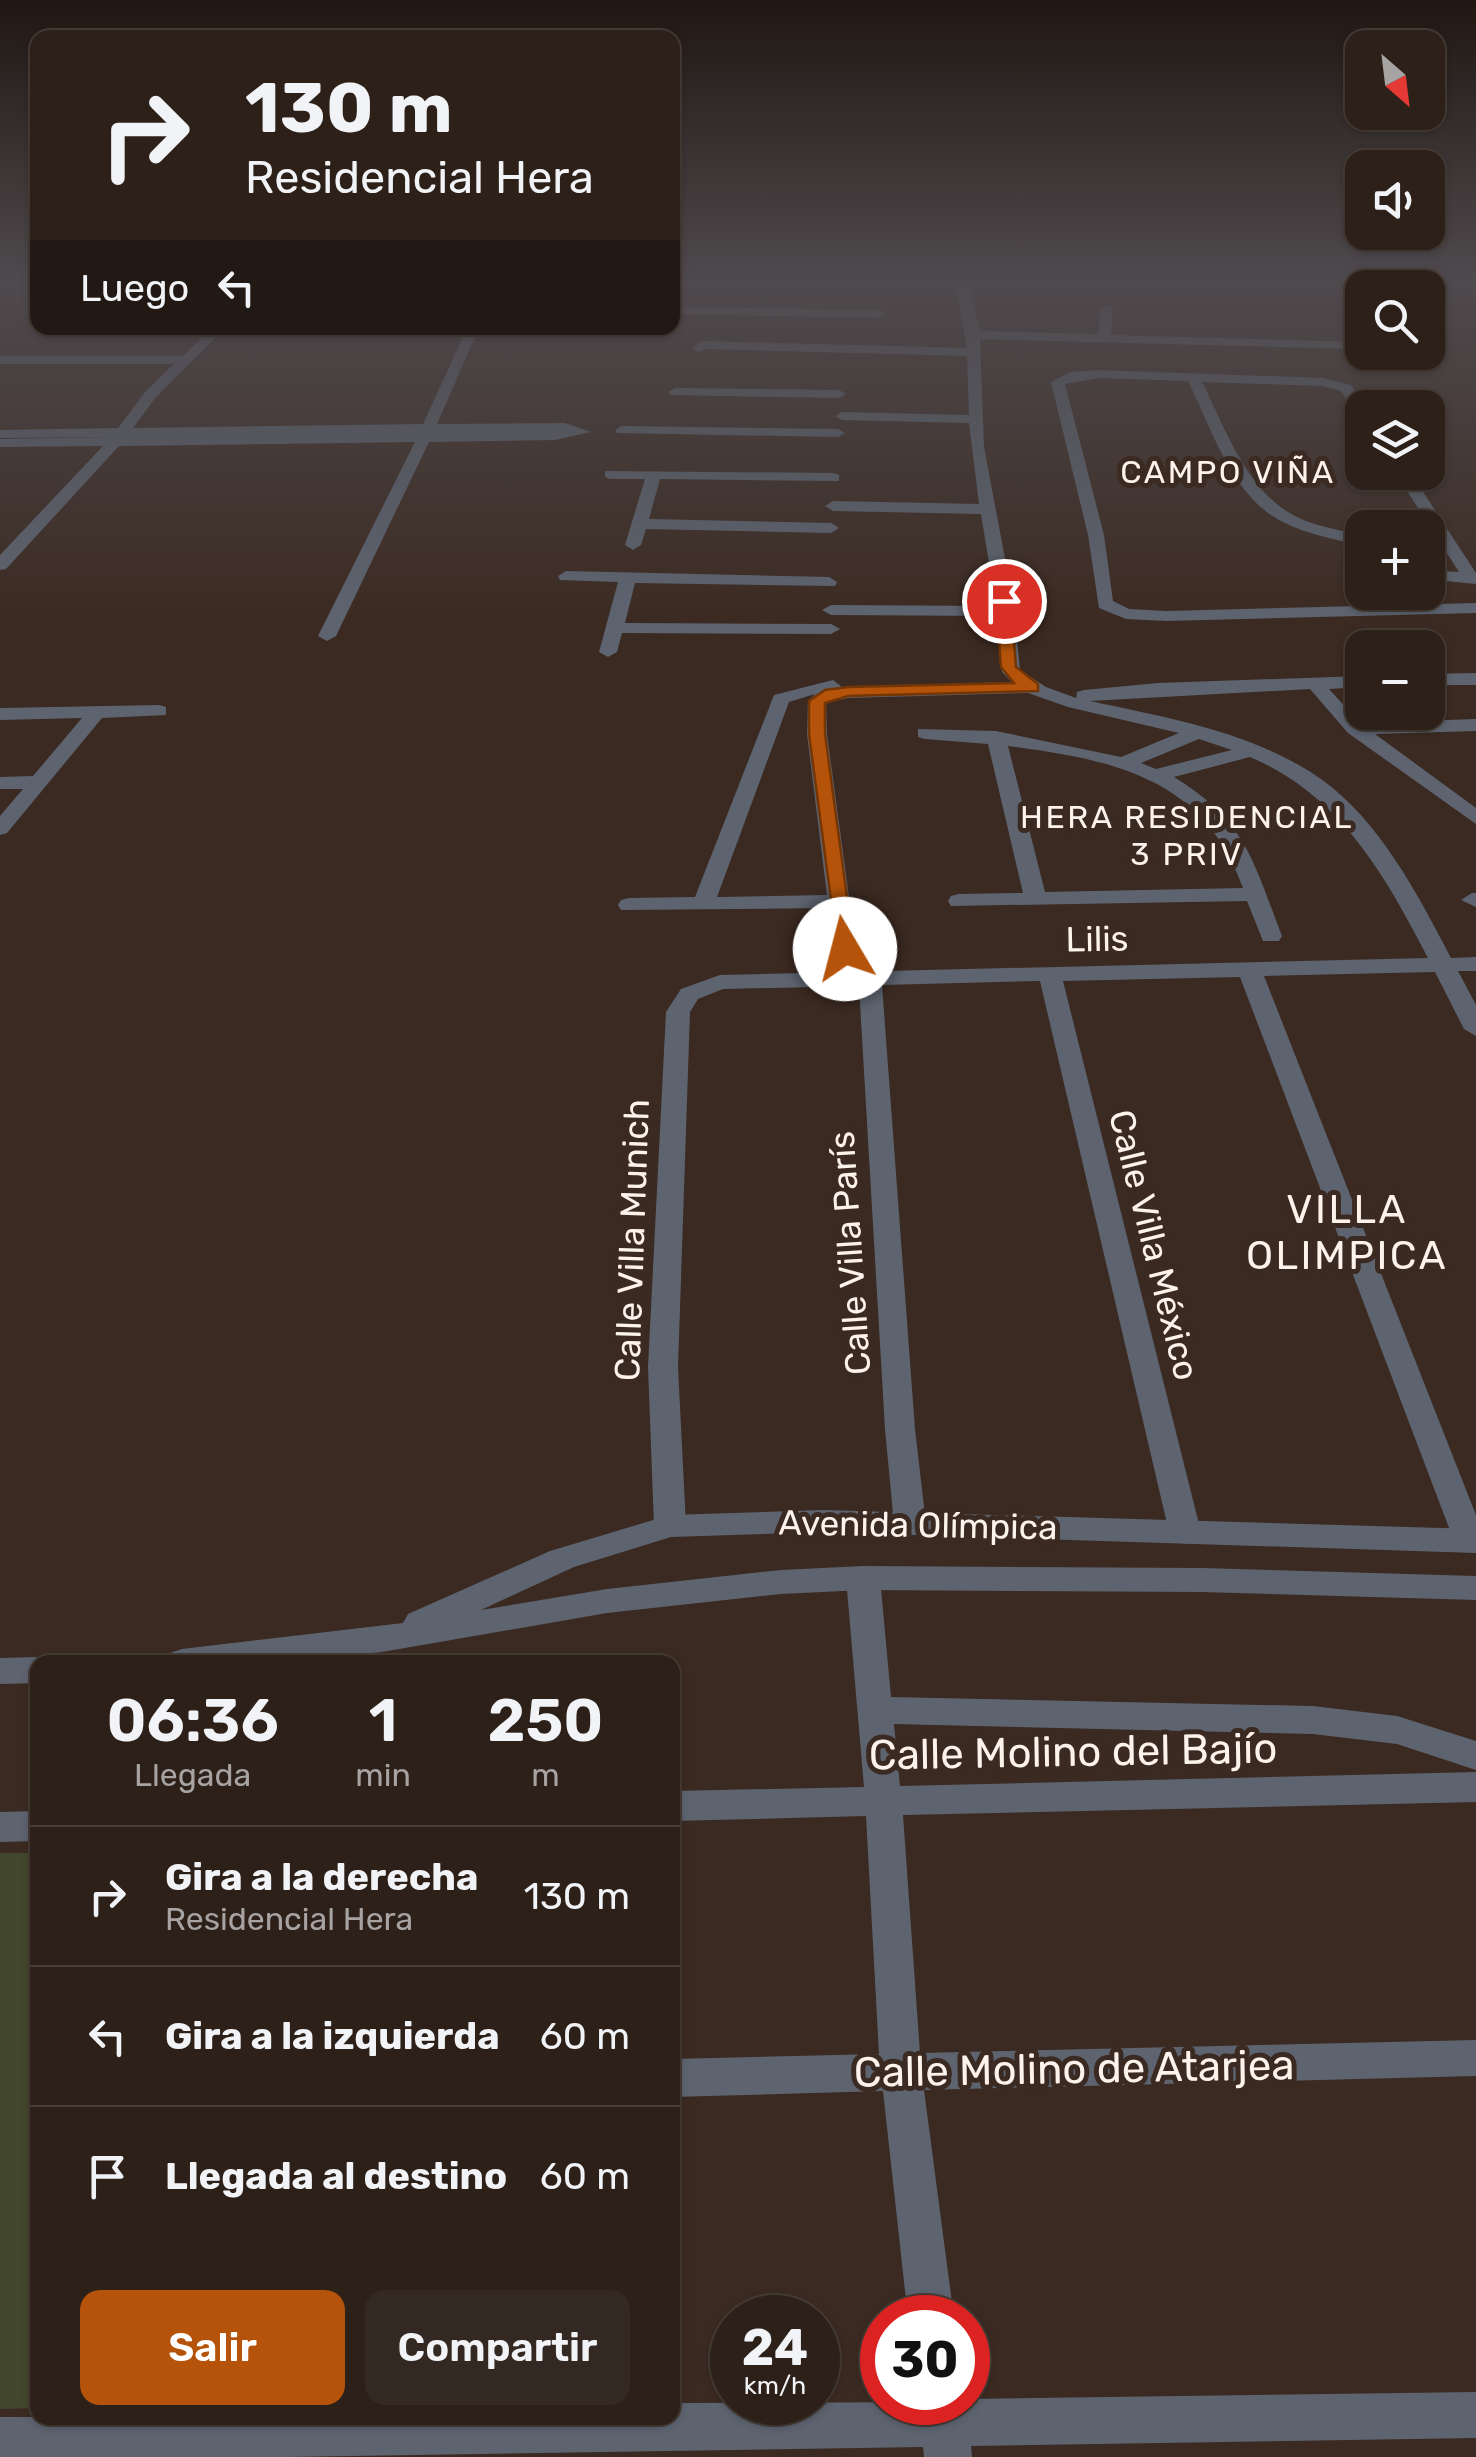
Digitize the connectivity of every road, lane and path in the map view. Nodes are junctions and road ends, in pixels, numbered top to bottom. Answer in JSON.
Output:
{"nodes":[{"id":1,"x":151,"y":395,"type":"edge"},
{"id":2,"x":442,"y":395,"type":"edge"},
{"id":3,"x":675,"y":395,"type":"edge"},
{"id":4,"x":779,"y":395,"type":"edge"},
{"id":5,"x":974,"y":395,"type":"edge"},
{"id":6,"x":1061,"y":395,"type":"edge"},
{"id":7,"x":1202,"y":395,"type":"edge"},
{"id":8,"x":840,"y":401,"type":"junction"},
{"id":9,"x":975,"y":415,"type":"junction"},
{"id":10,"x":622,"y":430,"type":"dead end"},
{"id":11,"x":670,"y":430,"type":"junction"},
{"id":12,"x":424,"y":432,"type":"junction"},
{"id":13,"x":0,"y":434,"type":"edge"},
{"id":14,"x":119,"y":437,"type":"junction"},
{"id":15,"x":0,"y":443,"type":"edge"},
{"id":16,"x":836,"y":470,"type":"junction"},
{"id":17,"x":610,"y":474,"type":"dead end"},
{"id":18,"x":654,"y":475,"type":"junction"},
{"id":19,"x":1413,"y":490,"type":"edge"},
{"id":20,"x":988,"y":504,"type":"junction"},
{"id":21,"x":639,"y":524,"type":"junction"},
{"id":22,"x":1345,"y":535,"type":"edge"},
{"id":23,"x":633,"y":546,"type":"dead end"},
{"id":24,"x":0,"y":565,"type":"edge"},
{"id":25,"x":566,"y":576,"type":"dead end"},
{"id":26,"x":628,"y":578,"type":"junction"},
{"id":27,"x":1467,"y":578,"type":"edge"},
{"id":28,"x":1445,"y":596,"type":"edge"},
{"id":29,"x":1474,"y":602,"type":"edge"},
{"id":30,"x":831,"y":605,"type":"junction"},
{"id":31,"x":1004,"y":606,"type":"junction"},
{"id":32,"x":613,"y":628,"type":"junction"},
{"id":33,"x":326,"y":636,"type":"dead end"},
{"id":34,"x":608,"y":652,"type":"dead end"},
{"id":35,"x":1476,"y":679,"type":"edge"},
{"id":36,"x":1445,"y":680,"type":"edge"},
{"id":37,"x":1026,"y":684,"type":"junction"},
{"id":38,"x":1315,"y":684,"type":"junction"},
{"id":39,"x":1345,"y":687,"type":"edge"},
{"id":40,"x":846,"y":688,"type":"junction"},
{"id":41,"x":1158,"y":689,"type":"junction"},
{"id":42,"x":1067,"y":699,"type":"junction"},
{"id":43,"x":159,"y":711,"type":"dead end"},
{"id":44,"x":1123,"y":712,"type":"junction"},
{"id":45,"x":96,"y":713,"type":"junction"},
{"id":46,"x":0,"y":714,"type":"edge"},
{"id":47,"x":1345,"y":718,"type":"edge"},
{"id":48,"x":1445,"y":723,"type":"edge"},
{"id":49,"x":1476,"y":725,"type":"edge"},
{"id":50,"x":1356,"y":730,"type":"edge"},
{"id":51,"x":1200,"y":732,"type":"junction"},
{"id":52,"x":793,"y":733,"type":"junction"},
{"id":53,"x":925,"y":733,"type":"dead end"},
{"id":54,"x":996,"y":737,"type":"junction"},
{"id":55,"x":1250,"y":751,"type":"junction"},
{"id":56,"x":1121,"y":764,"type":"junction"},
{"id":57,"x":1154,"y":776,"type":"junction"},
{"id":58,"x":41,"y":782,"type":"junction"},
{"id":59,"x":0,"y":783,"type":"edge"},
{"id":60,"x":1476,"y":818,"type":"edge"},
{"id":61,"x":0,"y":830,"type":"edge"},
{"id":62,"x":1254,"y":894,"type":"junction"},
{"id":63,"x":1036,"y":899,"type":"junction"},
{"id":64,"x":838,"y":901,"type":"junction"},
{"id":65,"x":958,"y":901,"type":"dead end"},
{"id":66,"x":708,"y":904,"type":"junction"},
{"id":67,"x":629,"y":905,"type":"dead end"},
{"id":68,"x":1271,"y":936,"type":"dead end"},
{"id":69,"x":845,"y":949,"type":"dead end"},
{"id":70,"x":1476,"y":964,"type":"edge"},
{"id":71,"x":1444,"y":965,"type":"junction"},
{"id":72,"x":1250,"y":971,"type":"junction"},
{"id":73,"x":1050,"y":974,"type":"junction"},
{"id":74,"x":870,"y":977,"type":"junction"},
{"id":75,"x":720,"y":982,"type":"joint"},
{"id":76,"x":1476,"y":1029,"type":"edge"},
{"id":77,"x":910,"y":1524,"type":"junction"},
{"id":78,"x":670,"y":1526,"type":"junction"},
{"id":79,"x":1186,"y":1532,"type":"junction"},
{"id":80,"x":1473,"y":1541,"type":"edge"},
{"id":81,"x":863,"y":1578,"type":"junction"},
{"id":82,"x":1476,"y":1588,"type":"edge"},
{"id":83,"x":382,"y":1639,"type":"junction"},
{"id":84,"x":243,"y":1655,"type":"edge"},
{"id":85,"x":30,"y":1670,"type":"edge"},
{"id":86,"x":0,"y":1671,"type":"edge"},
{"id":87,"x":874,"y":1710,"type":"junction"},
{"id":88,"x":1476,"y":1756,"type":"edge"},
{"id":89,"x":1476,"y":1788,"type":"edge"},
{"id":90,"x":883,"y":1800,"type":"junction"},
{"id":91,"x":680,"y":1806,"type":"edge"},
{"id":92,"x":30,"y":1826,"type":"edge"},
{"id":93,"x":0,"y":1828,"type":"edge"},
{"id":94,"x":1476,"y":2058,"type":"edge"},
{"id":95,"x":901,"y":2072,"type":"junction"},
{"id":96,"x":680,"y":2078,"type":"edge"},
{"id":97,"x":928,"y":2295,"type":"edge"},
{"id":98,"x":1476,"y":2415,"type":"edge"},
{"id":99,"x":273,"y":2425,"type":"edge"},
{"id":100,"x":454,"y":2425,"type":"edge"},
{"id":101,"x":945,"y":2428,"type":"edge"},
{"id":102,"x":0,"y":2440,"type":"edge"}],
"edges":[{"from":1,"to":14,"type":"street"},
{"from":2,"to":12,"type":"street"},
{"from":3,"to":11,"type":"street"},
{"from":4,"to":8,"type":"street"},
{"from":5,"to":9,"type":"street"},
{"from":6,"to":29,"type":"street"},
{"from":7,"to":22,"type":"street"},
{"from":8,"to":9,"type":"street"},
{"from":8,"to":16,"type":"street"},
{"from":9,"to":20,"type":"street"},
{"from":10,"to":11,"type":"street"},
{"from":11,"to":16,"type":"street"},
{"from":12,"to":12,"type":"street"},
{"from":12,"to":14,"type":"street"},
{"from":12,"to":33,"type":"street"},
{"from":13,"to":14,"type":"street"},
{"from":14,"to":15,"type":"street"},
{"from":14,"to":24,"type":"street"},
{"from":16,"to":18,"type":"street"},
{"from":16,"to":20,"type":"street"},
{"from":16,"to":21,"type":"street"},
{"from":17,"to":18,"type":"street"},
{"from":18,"to":21,"type":"street"},
{"from":19,"to":27,"type":"street"},
{"from":20,"to":31,"type":"street"},
{"from":21,"to":23,"type":"street"},
{"from":25,"to":26,"type":"street"},
{"from":26,"to":30,"type":"street"},
{"from":26,"to":32,"type":"street"},
{"from":28,"to":29,"type":"street"},
{"from":30,"to":31,"type":"street"},
{"from":30,"to":32,"type":"street"},
{"from":31,"to":37,"type":"street"},
{"from":32,"to":34,"type":"street"},
{"from":35,"to":36,"type":"street"},
{"from":37,"to":40,"type":"street"},
{"from":37,"to":42,"type":"street"},
{"from":38,"to":39,"type":"street"},
{"from":38,"to":41,"type":"street"},
{"from":38,"to":47,"type":"street"},
{"from":40,"to":52,"type":"street"},
{"from":40,"to":52,"type":"street"},
{"from":41,"to":42,"type":"street"},
{"from":41,"to":44,"type":"street"},
{"from":42,"to":44,"type":"street"},
{"from":43,"to":45,"type":"street"},
{"from":44,"to":51,"type":"street"},
{"from":45,"to":46,"type":"street"},
{"from":45,"to":58,"type":"street"},
{"from":48,"to":49,"type":"street"},
{"from":50,"to":60,"type":"street"},
{"from":51,"to":55,"type":"street"},
{"from":51,"to":56,"type":"street"},
{"from":52,"to":64,"type":"street"},
{"from":52,"to":66,"type":"street"},
{"from":53,"to":54,"type":"street"},
{"from":54,"to":56,"type":"street"},
{"from":54,"to":63,"type":"street"},
{"from":55,"to":57,"type":"street"},
{"from":55,"to":71,"type":"street"},
{"from":56,"to":57,"type":"street"},
{"from":57,"to":62,"type":"street"},
{"from":58,"to":59,"type":"street"},
{"from":58,"to":61,"type":"street"},
{"from":62,"to":63,"type":"street"},
{"from":62,"to":68,"type":"street"},
{"from":63,"to":65,"type":"street"},
{"from":64,"to":66,"type":"street"},
{"from":64,"to":69,"type":"street"},
{"from":66,"to":67,"type":"street"},
{"from":70,"to":71,"type":"street","name":"Lilis"},
{"from":71,"to":72,"type":"street","name":"Lilis"},
{"from":71,"to":76,"type":"street"},
{"from":72,"to":73,"type":"street","name":"Lilis"},
{"from":72,"to":80,"type":"street"},
{"from":73,"to":74,"type":"street","name":"Lilis"},
{"from":73,"to":79,"type":"street","name":"Calle Villa México"},
{"from":74,"to":75,"type":"street","name":"Lilis"},
{"from":74,"to":77,"type":"street","name":"Calle Villa París"},
{"from":75,"to":78,"type":"street","name":"Calle Villa Munich"},
{"from":77,"to":78,"type":"street","name":"Avenida Olímpica"},
{"from":77,"to":79,"type":"street","name":"Avenida Olímpica"},
{"from":78,"to":83,"type":"street","name":"Avenida Olímpica"},
{"from":79,"to":80,"type":"street","name":"Avenida Olímpica"},
{"from":81,"to":82,"type":"street","name":"Avenida Olímpica"},
{"from":81,"to":83,"type":"street","name":"Avenida Olímpica"},
{"from":81,"to":87,"type":"street"},
{"from":83,"to":84,"type":"street","name":"Avenida Olímpica"},
{"from":85,"to":86,"type":"street"},
{"from":87,"to":88,"type":"street"},
{"from":87,"to":90,"type":"street"},
{"from":89,"to":90,"type":"street","name":"Calle Molino del Bajío"},
{"from":90,"to":91,"type":"street","name":"Calle Molino del Bajío"},
{"from":90,"to":95,"type":"street"},
{"from":92,"to":93,"type":"street"},
{"from":94,"to":95,"type":"street","name":"Calle Molino de Atarjea"},
{"from":95,"to":96,"type":"street","name":"Calle Molino de Atarjea"},
{"from":95,"to":97,"type":"street"},
{"from":98,"to":101,"type":"street"},
{"from":99,"to":102,"type":"street"},
{"from":100,"to":101,"type":"street"}]}
